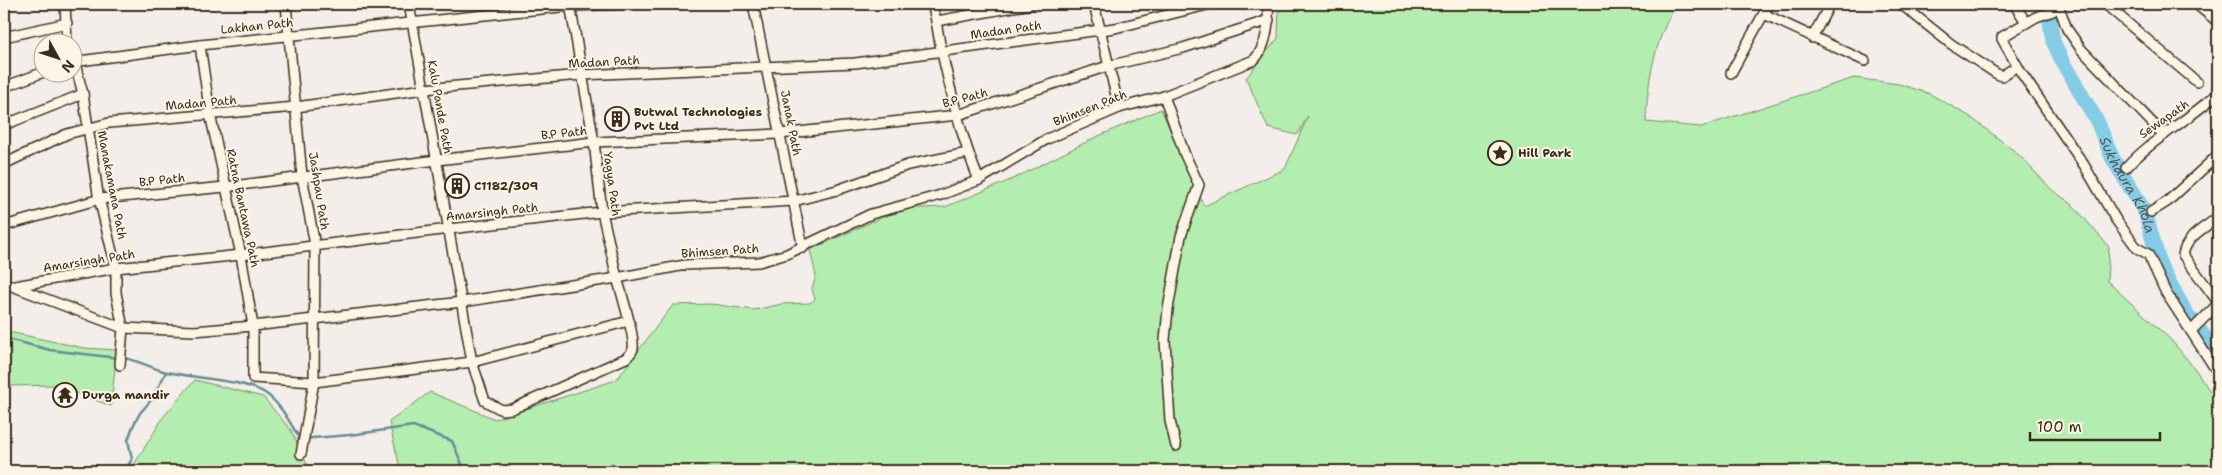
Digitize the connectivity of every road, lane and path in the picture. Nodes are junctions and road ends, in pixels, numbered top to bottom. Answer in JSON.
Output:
{"nodes":[{"id":1,"x":65,"y":4,"type":"edge"},
{"id":2,"x":286,"y":4,"type":"edge"},
{"id":3,"x":409,"y":4,"type":"edge"},
{"id":4,"x":624,"y":4,"type":"edge"},
{"id":5,"x":753,"y":4,"type":"edge"},
{"id":6,"x":932,"y":4,"type":"edge"},
{"id":7,"x":1031,"y":4,"type":"edge"},
{"id":8,"x":1094,"y":4,"type":"edge"},
{"id":9,"x":1210,"y":4,"type":"edge"},
{"id":10,"x":1268,"y":4,"type":"edge"},
{"id":11,"x":1769,"y":4,"type":"edge"},
{"id":12,"x":1830,"y":4,"type":"edge"},
{"id":13,"x":1901,"y":4,"type":"edge"},
{"id":14,"x":2014,"y":4,"type":"edge"},
{"id":15,"x":2057,"y":4,"type":"edge"},
{"id":16,"x":2196,"y":4,"type":"edge"},
{"id":17,"x":570,"y":5,"type":"edge"},
{"id":18,"x":2112,"y":6,"type":"edge"},
{"id":19,"x":1764,"y":14,"type":"junction"},
{"id":20,"x":1269,"y":20,"type":"junction"},
{"id":21,"x":937,"y":21,"type":"junction"},
{"id":22,"x":2026,"y":22,"type":"junction"},
{"id":23,"x":2218,"y":22,"type":"edge"},
{"id":24,"x":67,"y":23,"type":"junction"},
{"id":25,"x":412,"y":23,"type":"junction"},
{"id":26,"x":1101,"y":29,"type":"junction"},
{"id":27,"x":67,"y":32,"type":"edge"},
{"id":28,"x":290,"y":36,"type":"junction"},
{"id":29,"x":4,"y":37,"type":"edge"},
{"id":30,"x":1812,"y":38,"type":"junction"},
{"id":31,"x":200,"y":45,"type":"junction"},
{"id":32,"x":941,"y":51,"type":"junction"},
{"id":33,"x":82,"y":59,"type":"edge"},
{"id":34,"x":1865,"y":61,"type":"dead end"},
{"id":35,"x":767,"y":66,"type":"junction"},
{"id":36,"x":1108,"y":66,"type":"junction"},
{"id":37,"x":2017,"y":66,"type":"junction"},
{"id":38,"x":1731,"y":73,"type":"dead end"},
{"id":39,"x":581,"y":75,"type":"junction"},
{"id":40,"x":32,"y":76,"type":"edge"},
{"id":41,"x":79,"y":82,"type":"edge"},
{"id":42,"x":2197,"y":82,"type":"dead end"},
{"id":43,"x":4,"y":87,"type":"edge"},
{"id":44,"x":424,"y":89,"type":"junction"},
{"id":45,"x":2218,"y":93,"type":"edge"},
{"id":46,"x":83,"y":94,"type":"junction"},
{"id":47,"x":1164,"y":96,"type":"junction"},
{"id":48,"x":296,"y":106,"type":"junction"},
{"id":49,"x":1120,"y":108,"type":"junction"},
{"id":50,"x":210,"y":114,"type":"junction"},
{"id":51,"x":958,"y":116,"type":"junction"},
{"id":52,"x":4,"y":125,"type":"edge"},
{"id":53,"x":88,"y":128,"type":"junction"},
{"id":54,"x":779,"y":134,"type":"junction"},
{"id":55,"x":2164,"y":135,"type":"junction"},
{"id":56,"x":594,"y":142,"type":"junction"},
{"id":57,"x":968,"y":153,"type":"junction"},
{"id":58,"x":2218,"y":155,"type":"edge"},
{"id":59,"x":437,"y":160,"type":"junction"},
{"id":60,"x":4,"y":164,"type":"edge"},
{"id":61,"x":2126,"y":168,"type":"dead end"},
{"id":62,"x":302,"y":176,"type":"junction"},
{"id":63,"x":979,"y":180,"type":"junction"},
{"id":64,"x":225,"y":187,"type":"junction"},
{"id":65,"x":100,"y":199,"type":"junction"},
{"id":66,"x":794,"y":201,"type":"junction"},
{"id":67,"x":602,"y":212,"type":"junction"},
{"id":68,"x":2151,"y":212,"type":"dead end"},
{"id":69,"x":2218,"y":217,"type":"edge"},
{"id":70,"x":4,"y":226,"type":"edge"},
{"id":71,"x":449,"y":229,"type":"junction"},
{"id":72,"x":315,"y":245,"type":"junction"},
{"id":73,"x":803,"y":248,"type":"junction"},
{"id":74,"x":241,"y":255,"type":"junction"},
{"id":75,"x":116,"y":268,"type":"junction"},
{"id":76,"x":617,"y":278,"type":"junction"},
{"id":77,"x":4,"y":283,"type":"edge"},
{"id":78,"x":15,"y":286,"type":"junction"},
{"id":79,"x":462,"y":302,"type":"junction"},
{"id":80,"x":2218,"y":303,"type":"edge"},
{"id":81,"x":315,"y":319,"type":"junction"},
{"id":82,"x":628,"y":321,"type":"junction"},
{"id":83,"x":252,"y":326,"type":"junction"},
{"id":84,"x":123,"y":328,"type":"junction"},
{"id":85,"x":2191,"y":331,"type":"junction"},
{"id":86,"x":472,"y":362,"type":"junction"},
{"id":87,"x":120,"y":364,"type":"dead end"},
{"id":88,"x":2218,"y":373,"type":"edge"},
{"id":89,"x":314,"y":382,"type":"junction"},
{"id":90,"x":1176,"y":446,"type":"dead end"},
{"id":91,"x":301,"y":454,"type":"dead end"}],
"edges":[{"from":1,"to":24,"type":"street"},
{"from":2,"to":28,"type":"street","name":"Jashpau Path"},
{"from":3,"to":25,"type":"street","name":"Kalu Pande Path"},
{"from":4,"to":17,"type":"street","name":"Lakhan Path"},
{"from":5,"to":35,"type":"street","name":"Janak Path"},
{"from":6,"to":21,"type":"street"},
{"from":7,"to":21,"type":"street"},
{"from":8,"to":26,"type":"street"},
{"from":9,"to":26,"type":"street","name":"Madan Path"},
{"from":10,"to":20,"type":"street","name":"Bhimsen Path"},
{"from":11,"to":19,"type":"street"},
{"from":12,"to":30,"type":"street"},
{"from":13,"to":37,"type":"street"},
{"from":14,"to":22,"type":"street"},
{"from":15,"to":22,"type":"street"},
{"from":15,"to":55,"type":"street"},
{"from":16,"to":23,"type":"street"},
{"from":17,"to":25,"type":"street","name":"Lakhan Path"},
{"from":17,"to":39,"type":"street","name":"Yagya Path"},
{"from":18,"to":42,"type":"street"},
{"from":19,"to":30,"type":"street"},
{"from":19,"to":38,"type":"street"},
{"from":20,"to":36,"type":"street","name":"B.P Path"},
{"from":20,"to":47,"type":"street","name":"Bhimsen Path"},
{"from":21,"to":32,"type":"street"},
{"from":22,"to":37,"type":"street"},
{"from":24,"to":27,"type":"street"},
{"from":24,"to":29,"type":"street"},
{"from":25,"to":28,"type":"street","name":"Lakhan Path"},
{"from":25,"to":44,"type":"street","name":"Kalu Pande Path"},
{"from":26,"to":32,"type":"street","name":"Madan Path"},
{"from":26,"to":36,"type":"street"},
{"from":28,"to":31,"type":"street","name":"Lakhan Path"},
{"from":28,"to":48,"type":"street","name":"Jashpau Path"},
{"from":30,"to":34,"type":"street"},
{"from":31,"to":33,"type":"street","name":"Lakhan Path"},
{"from":31,"to":50,"type":"street","name":"Ratna Bantawa Path"},
{"from":32,"to":35,"type":"street","name":"Madan Path"},
{"from":32,"to":51,"type":"street"},
{"from":35,"to":39,"type":"street","name":"Madan Path"},
{"from":35,"to":54,"type":"street","name":"Janak Path"},
{"from":36,"to":49,"type":"street"},
{"from":36,"to":51,"type":"street","name":"B.P Path"},
{"from":37,"to":85,"type":"street"},
{"from":39,"to":44,"type":"street","name":"Madan Path"},
{"from":39,"to":56,"type":"street","name":"Yagya Path"},
{"from":40,"to":43,"type":"street"},
{"from":41,"to":46,"type":"street","name":"Manakamana Path"},
{"from":44,"to":48,"type":"street","name":"Madan Path"},
{"from":44,"to":59,"type":"street","name":"Kalu Pande Path"},
{"from":45,"to":55,"type":"street","name":"Sewapath"},
{"from":46,"to":52,"type":"street"},
{"from":46,"to":53,"type":"street","name":"Manakamana Path"},
{"from":47,"to":49,"type":"street","name":"Bhimsen Path"},
{"from":47,"to":90,"type":"street"},
{"from":48,"to":50,"type":"street","name":"Madan Path"},
{"from":48,"to":62,"type":"street","name":"Jashpau Path"},
{"from":49,"to":63,"type":"street","name":"Bhimsen Path"},
{"from":50,"to":53,"type":"street","name":"Madan Path"},
{"from":50,"to":64,"type":"street","name":"Ratna Bantawa Path"},
{"from":51,"to":54,"type":"street","name":"B.P Path"},
{"from":51,"to":57,"type":"street"},
{"from":53,"to":60,"type":"street","name":"Madan Path"},
{"from":53,"to":65,"type":"street","name":"Manakamana Path"},
{"from":54,"to":56,"type":"street","name":"B.P Path"},
{"from":54,"to":66,"type":"street","name":"Janak Path"},
{"from":55,"to":61,"type":"street","name":"Sewapath"},
{"from":56,"to":59,"type":"street","name":"B.P Path"},
{"from":56,"to":67,"type":"street","name":"Yagya Path"},
{"from":57,"to":63,"type":"street"},
{"from":57,"to":66,"type":"street","name":"Amarsingh Path"},
{"from":58,"to":68,"type":"street"},
{"from":59,"to":62,"type":"street","name":"B.P Path"},
{"from":59,"to":71,"type":"street","name":"Kalu Pande Path"},
{"from":62,"to":64,"type":"street","name":"B.P Path"},
{"from":62,"to":72,"type":"street","name":"Jashpau Path"},
{"from":63,"to":73,"type":"street","name":"Bhimsen Path"},
{"from":64,"to":65,"type":"street","name":"B.P Path"},
{"from":64,"to":74,"type":"street","name":"Ratna Bantawa Path"},
{"from":65,"to":70,"type":"street","name":"B.P Path"},
{"from":65,"to":75,"type":"street","name":"Manakamana Path"},
{"from":66,"to":67,"type":"street","name":"Amarsingh Path"},
{"from":66,"to":73,"type":"street","name":"Janak Path"},
{"from":67,"to":71,"type":"street","name":"Amarsingh Path"},
{"from":67,"to":76,"type":"street","name":"Yagya Path"},
{"from":69,"to":80,"type":"street"},
{"from":71,"to":72,"type":"street","name":"Amarsingh Path"},
{"from":71,"to":79,"type":"street","name":"Kalu Pande Path"},
{"from":72,"to":74,"type":"street","name":"Amarsingh Path"},
{"from":72,"to":81,"type":"street","name":"Jashpau Path"},
{"from":73,"to":76,"type":"street","name":"Bhimsen Path"},
{"from":74,"to":75,"type":"street","name":"Amarsingh Path"},
{"from":74,"to":83,"type":"street","name":"Ratna Bantawa Path"},
{"from":75,"to":78,"type":"street","name":"Amarsingh Path"},
{"from":75,"to":84,"type":"street","name":"Manakamana Path"},
{"from":76,"to":79,"type":"street","name":"Bhimsen Path"},
{"from":76,"to":82,"type":"street"},
{"from":77,"to":78,"type":"street","name":"Bhimsen Path"},
{"from":78,"to":84,"type":"street","name":"Bhimsen Path"},
{"from":79,"to":81,"type":"street","name":"Bhimsen Path"},
{"from":79,"to":86,"type":"street","name":"Kalu Pande Path"},
{"from":80,"to":85,"type":"street"},
{"from":81,"to":83,"type":"street","name":"Bhimsen Path"},
{"from":81,"to":89,"type":"street","name":"Jashpau Path"},
{"from":82,"to":86,"type":"street"},
{"from":82,"to":86,"type":"street"},
{"from":83,"to":84,"type":"street","name":"Bhimsen Path"},
{"from":83,"to":89,"type":"street","name":"Ratna Bantawa Path"},
{"from":84,"to":87,"type":"street","name":"Manakamana Path"},
{"from":85,"to":88,"type":"street"},
{"from":86,"to":89,"type":"street"},
{"from":89,"to":91,"type":"street","name":"Jashpau Path"}]}
